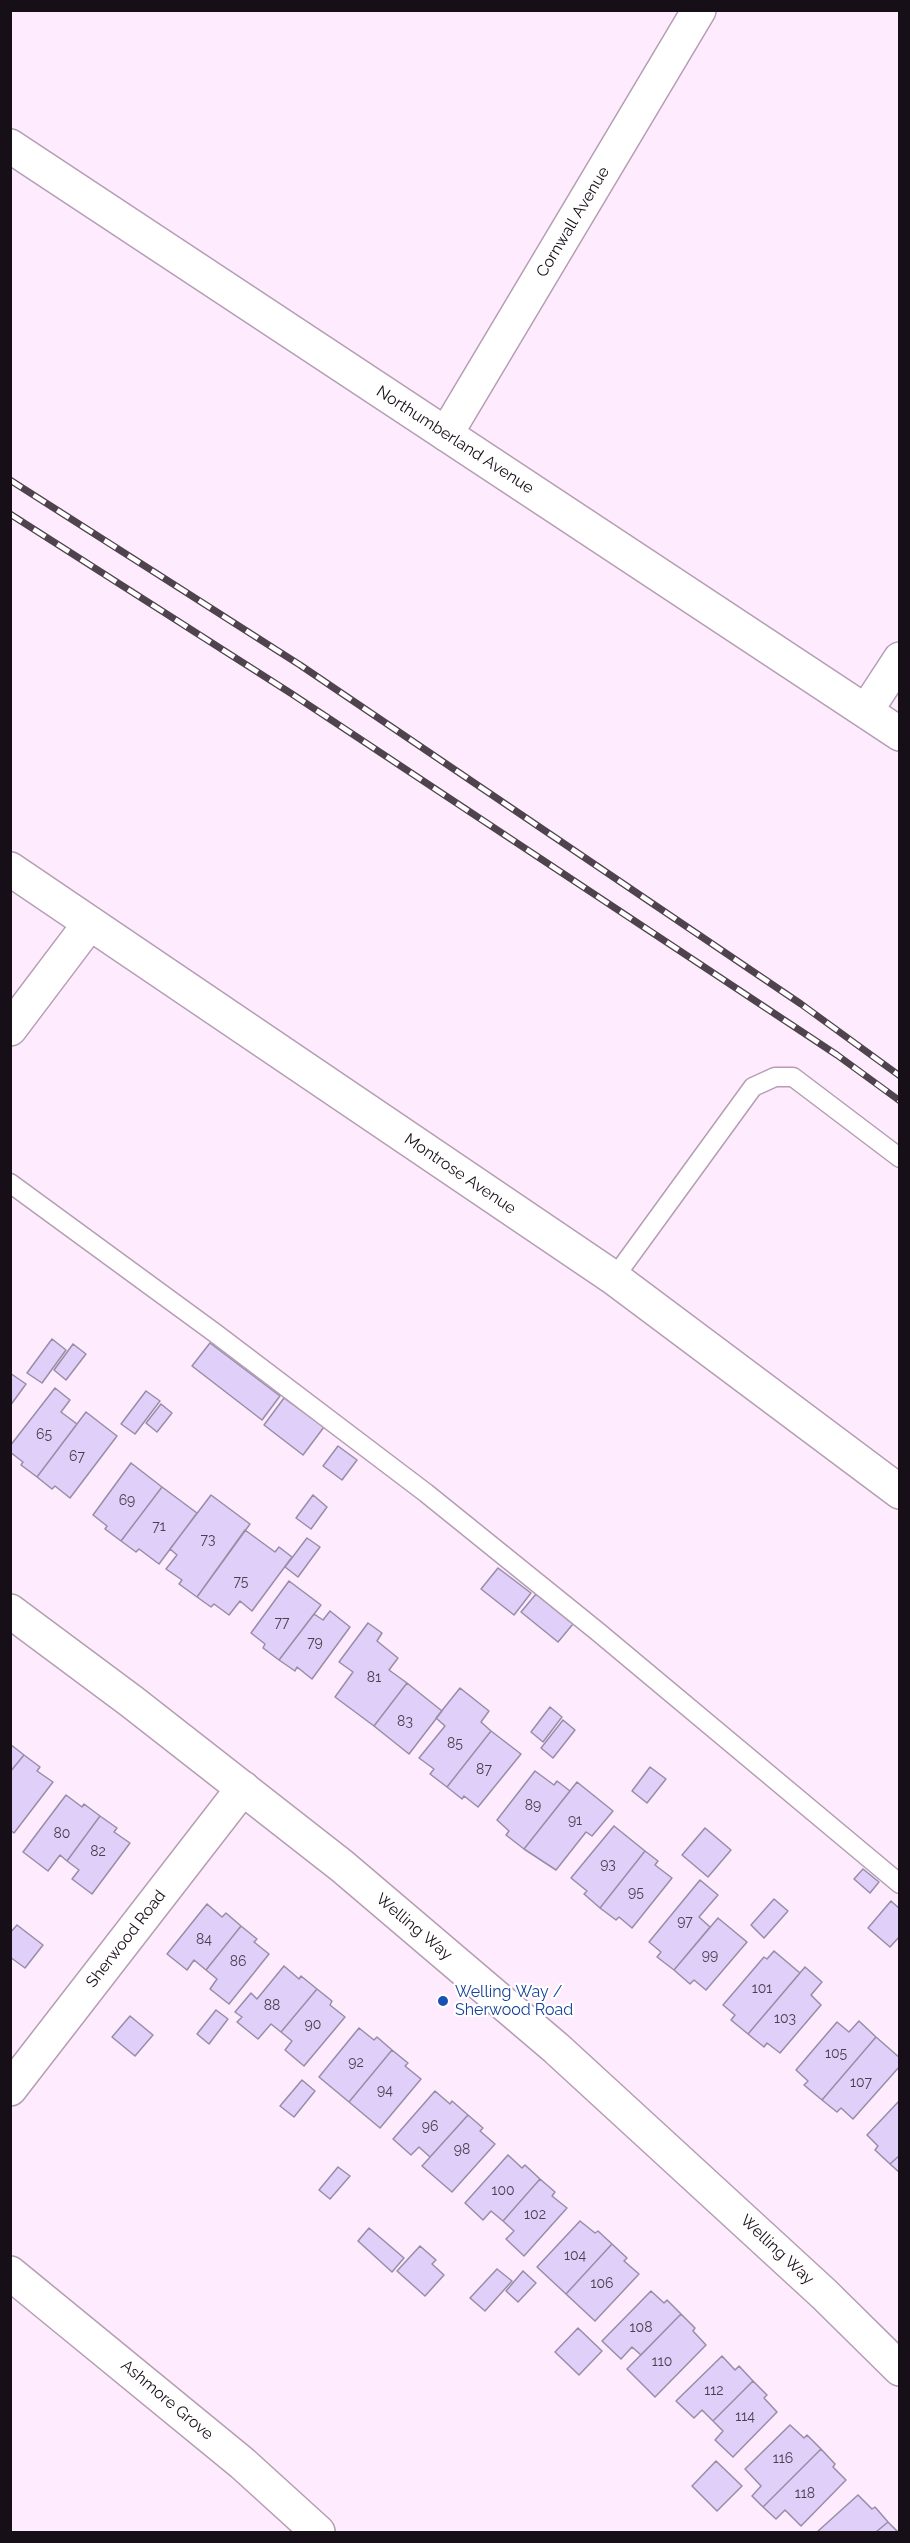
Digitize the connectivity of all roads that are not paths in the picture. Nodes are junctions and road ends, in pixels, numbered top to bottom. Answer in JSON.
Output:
{"nodes":[{"id":1,"x":699,"y":10,"type":"edge"},
{"id":2,"x":10,"y":146,"type":"edge"},
{"id":3,"x":446,"y":434,"type":"junction"},
{"id":4,"x":900,"y":659,"type":"edge"},
{"id":5,"x":866,"y":711,"type":"junction"},
{"id":6,"x":900,"y":734,"type":"edge"},
{"id":7,"x":10,"y":869,"type":"edge"},
{"id":8,"x":90,"y":923,"type":"junction"},
{"id":9,"x":10,"y":1029,"type":"edge"},
{"id":10,"x":900,"y":1158,"type":"edge"},
{"id":11,"x":10,"y":1184,"type":"edge"},
{"id":12,"x":614,"y":1278,"type":"junction"},
{"id":13,"x":900,"y":1492,"type":"edge"},
{"id":14,"x":10,"y":1611,"type":"edge"},
{"id":15,"x":243,"y":1788,"type":"junction"},
{"id":16,"x":900,"y":1884,"type":"edge"},
{"id":17,"x":10,"y":2089,"type":"edge"},
{"id":18,"x":10,"y":2273,"type":"edge"},
{"id":19,"x":900,"y":2369,"type":"edge"},
{"id":20,"x":305,"y":2528,"type":"edge"}],
"edges":[{"from":1,"to":3,"type":"street","name":"Cornwall Avenue"},
{"from":2,"to":3,"type":"street","name":"Northumberland Avenue"},
{"from":3,"to":5,"type":"street","name":"Northumberland Avenue"},
{"from":4,"to":5,"type":"street"},
{"from":5,"to":6,"type":"street","name":"Northumberland Avenue"},
{"from":7,"to":8,"type":"street","name":"Montrose Avenue"},
{"from":8,"to":9,"type":"street"},
{"from":8,"to":12,"type":"street","name":"Montrose Avenue"},
{"from":10,"to":12,"type":"lane"},
{"from":11,"to":16,"type":"lane"},
{"from":12,"to":13,"type":"street","name":"Montrose Avenue"},
{"from":14,"to":15,"type":"street","name":"Welling Way"},
{"from":15,"to":17,"type":"street","name":"Sherwood Road"},
{"from":15,"to":19,"type":"street","name":"Welling Way"},
{"from":18,"to":20,"type":"street","name":"Ashmore Grove"}]}
